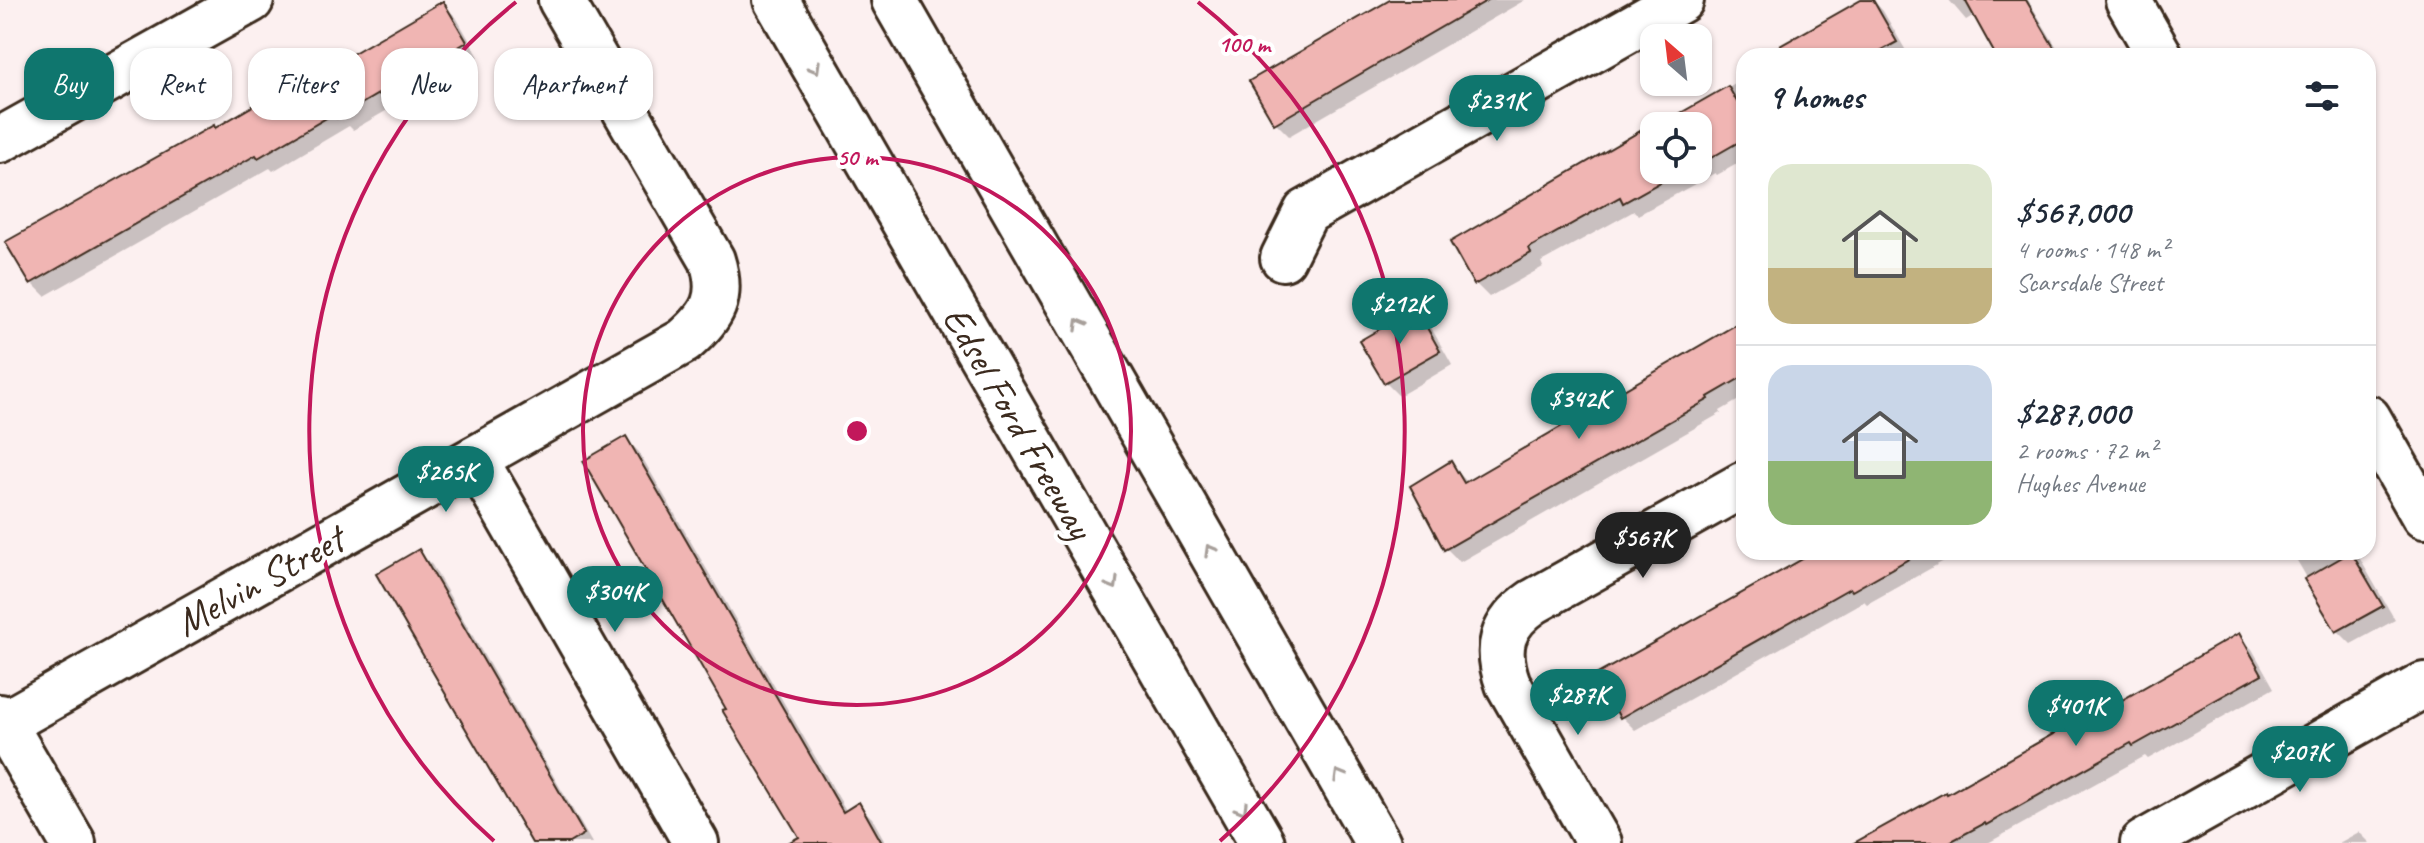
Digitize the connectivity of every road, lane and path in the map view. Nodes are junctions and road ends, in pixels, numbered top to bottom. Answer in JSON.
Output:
{"nodes":[{"id":1,"x":561,"y":0,"type":"edge"},
{"id":2,"x":776,"y":0,"type":"edge"},
{"id":3,"x":894,"y":0,"type":"edge"},
{"id":4,"x":908,"y":0,"type":"edge"},
{"id":5,"x":1681,"y":0,"type":"edge"},
{"id":6,"x":2128,"y":0,"type":"edge"},
{"id":7,"x":242,"y":2,"type":"edge"},
{"id":8,"x":2155,"y":48,"type":"edge"},
{"id":9,"x":941,"y":81,"type":"junction"},
{"id":10,"x":0,"y":140,"type":"edge"},
{"id":11,"x":1283,"y":258,"type":"dead end"},
{"id":12,"x":2376,"y":432,"type":"edge"},
{"id":13,"x":475,"y":459,"type":"junction"},
{"id":14,"x":1736,"y":488,"type":"edge"},
{"id":15,"x":2424,"y":516,"type":"edge"},
{"id":16,"x":2424,"y":685,"type":"edge"},
{"id":17,"x":1,"y":722,"type":"edge"},
{"id":18,"x":73,"y":843,"type":"edge"},
{"id":19,"x":696,"y":843,"type":"edge"},
{"id":20,"x":1262,"y":843,"type":"edge"},
{"id":21,"x":1378,"y":843,"type":"edge"},
{"id":22,"x":1599,"y":843,"type":"edge"},
{"id":23,"x":2143,"y":843,"type":"edge"}],
"edges":[{"from":1,"to":13,"type":"main road","name":"Melvin Street"},
{"from":2,"to":20,"type":"main road","name":"Edsel Ford Freeway","one_way":true},
{"from":3,"to":9,"type":"main road"},
{"from":4,"to":9,"type":"main road"},
{"from":5,"to":11,"type":"main road"},
{"from":6,"to":8,"type":"main road"},
{"from":7,"to":10,"type":"main road"},
{"from":21,"to":9,"type":"main road","one_way":true},
{"from":12,"to":15,"type":"main road"},
{"from":13,"to":17,"type":"main road","name":"Melvin Street"},
{"from":13,"to":19,"type":"main road"},
{"from":14,"to":22,"type":"main road"},
{"from":16,"to":23,"type":"main road"},
{"from":17,"to":18,"type":"main road"}]}
